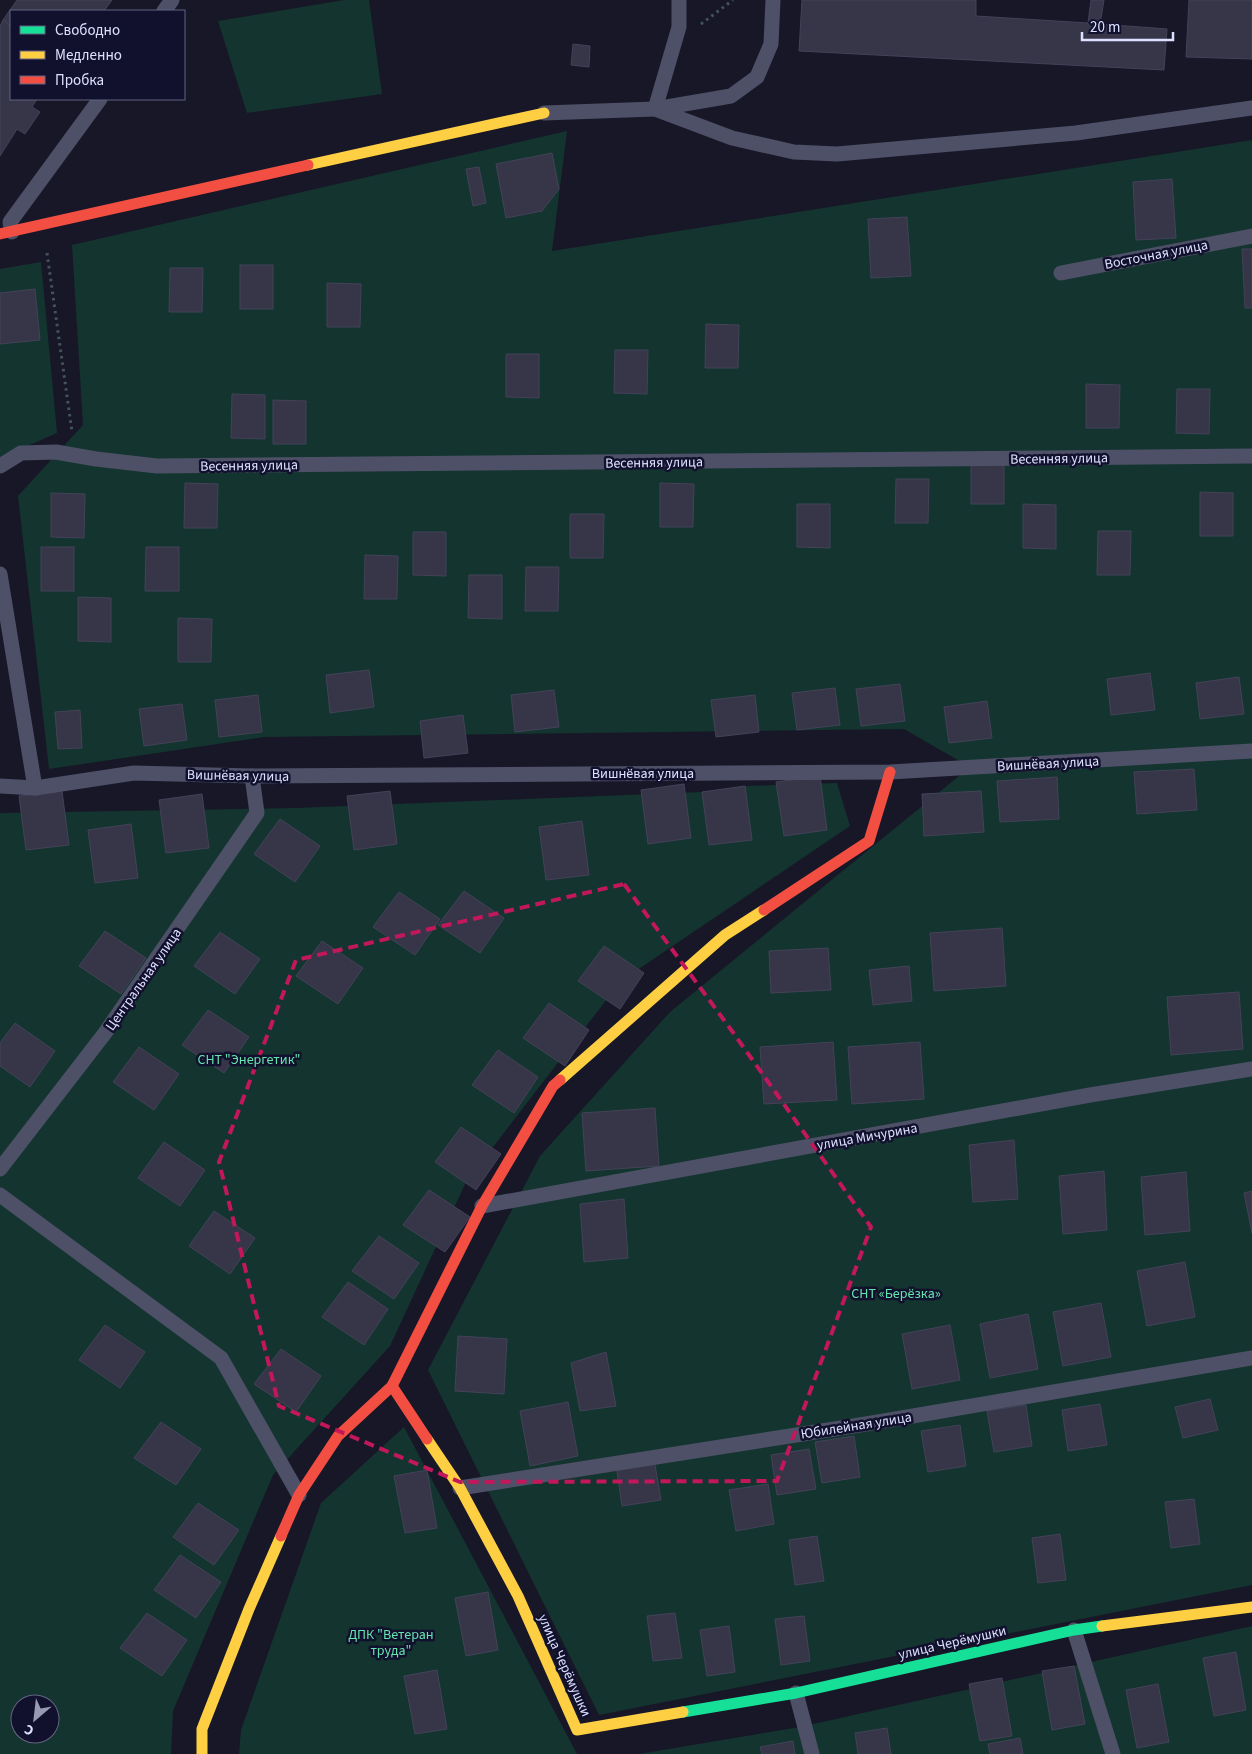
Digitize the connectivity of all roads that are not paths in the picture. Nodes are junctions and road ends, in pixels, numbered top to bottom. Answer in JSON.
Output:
{"nodes":[{"id":1,"x":678,"y":0,"type":"edge"},
{"id":2,"x":773,"y":0,"type":"edge"},
{"id":3,"x":99,"y":100,"type":"edge"},
{"id":4,"x":1252,"y":108,"type":"edge"},
{"id":5,"x":656,"y":109,"type":"junction"},
{"id":6,"x":544,"y":113,"type":"joint"},
{"id":7,"x":6,"y":233,"type":"edge"},
{"id":8,"x":1252,"y":236,"type":"edge"},
{"id":9,"x":1061,"y":273,"type":"dead end"},
{"id":10,"x":1252,"y":456,"type":"edge"},
{"id":11,"x":0,"y":466,"type":"edge"},
{"id":12,"x":0,"y":574,"type":"edge"},
{"id":13,"x":1252,"y":751,"type":"edge"},
{"id":14,"x":890,"y":772,"type":"junction"},
{"id":15,"x":252,"y":776,"type":"junction"},
{"id":16,"x":0,"y":786,"type":"edge"},
{"id":17,"x":35,"y":788,"type":"junction"},
{"id":18,"x":1252,"y":1069,"type":"edge"},
{"id":19,"x":0,"y":1169,"type":"edge"},
{"id":20,"x":0,"y":1195,"type":"edge"},
{"id":21,"x":482,"y":1206,"type":"junction"},
{"id":22,"x":1252,"y":1358,"type":"edge"},
{"id":23,"x":392,"y":1386,"type":"junction"},
{"id":24,"x":460,"y":1488,"type":"junction"},
{"id":25,"x":299,"y":1495,"type":"junction"},
{"id":26,"x":1252,"y":1607,"type":"edge"},
{"id":27,"x":1074,"y":1630,"type":"junction"},
{"id":28,"x":796,"y":1693,"type":"junction"},
{"id":29,"x":202,"y":1754,"type":"edge"},
{"id":30,"x":812,"y":1754,"type":"edge"},
{"id":31,"x":1113,"y":1754,"type":"edge"}],
"edges":[{"from":1,"to":5,"type":"lane"},
{"from":2,"to":5,"type":"lane"},
{"from":3,"to":7,"type":"lane"},
{"from":4,"to":5,"type":"lane"},
{"from":5,"to":6,"type":"lane"},
{"from":6,"to":7,"type":"street"},
{"from":8,"to":9,"type":"lane","name":"Восточная улица"},
{"from":10,"to":11,"type":"lane","name":"Весенняя улица"},
{"from":12,"to":17,"type":"lane"},
{"from":13,"to":14,"type":"lane","name":"Вишнёвая улица"},
{"from":14,"to":15,"type":"lane","name":"Вишнёвая улица"},
{"from":14,"to":21,"type":"street"},
{"from":15,"to":17,"type":"lane","name":"Вишнёвая улица"},
{"from":15,"to":19,"type":"lane","name":"Центральная улица"},
{"from":16,"to":17,"type":"lane","name":"Вишнёвая улица"},
{"from":18,"to":21,"type":"lane","name":"улица Мичурина"},
{"from":20,"to":25,"type":"lane"},
{"from":21,"to":23,"type":"street"},
{"from":22,"to":24,"type":"lane","name":"Юбилейная улица"},
{"from":23,"to":24,"type":"street","name":"улица Черёмушки"},
{"from":23,"to":25,"type":"street"},
{"from":24,"to":28,"type":"street","name":"улица Черёмушки"},
{"from":25,"to":29,"type":"street"},
{"from":26,"to":27,"type":"street","name":"улица Черёмушки"},
{"from":27,"to":28,"type":"street","name":"улица Черёмушки"},
{"from":27,"to":31,"type":"lane"},
{"from":28,"to":30,"type":"lane"}]}
